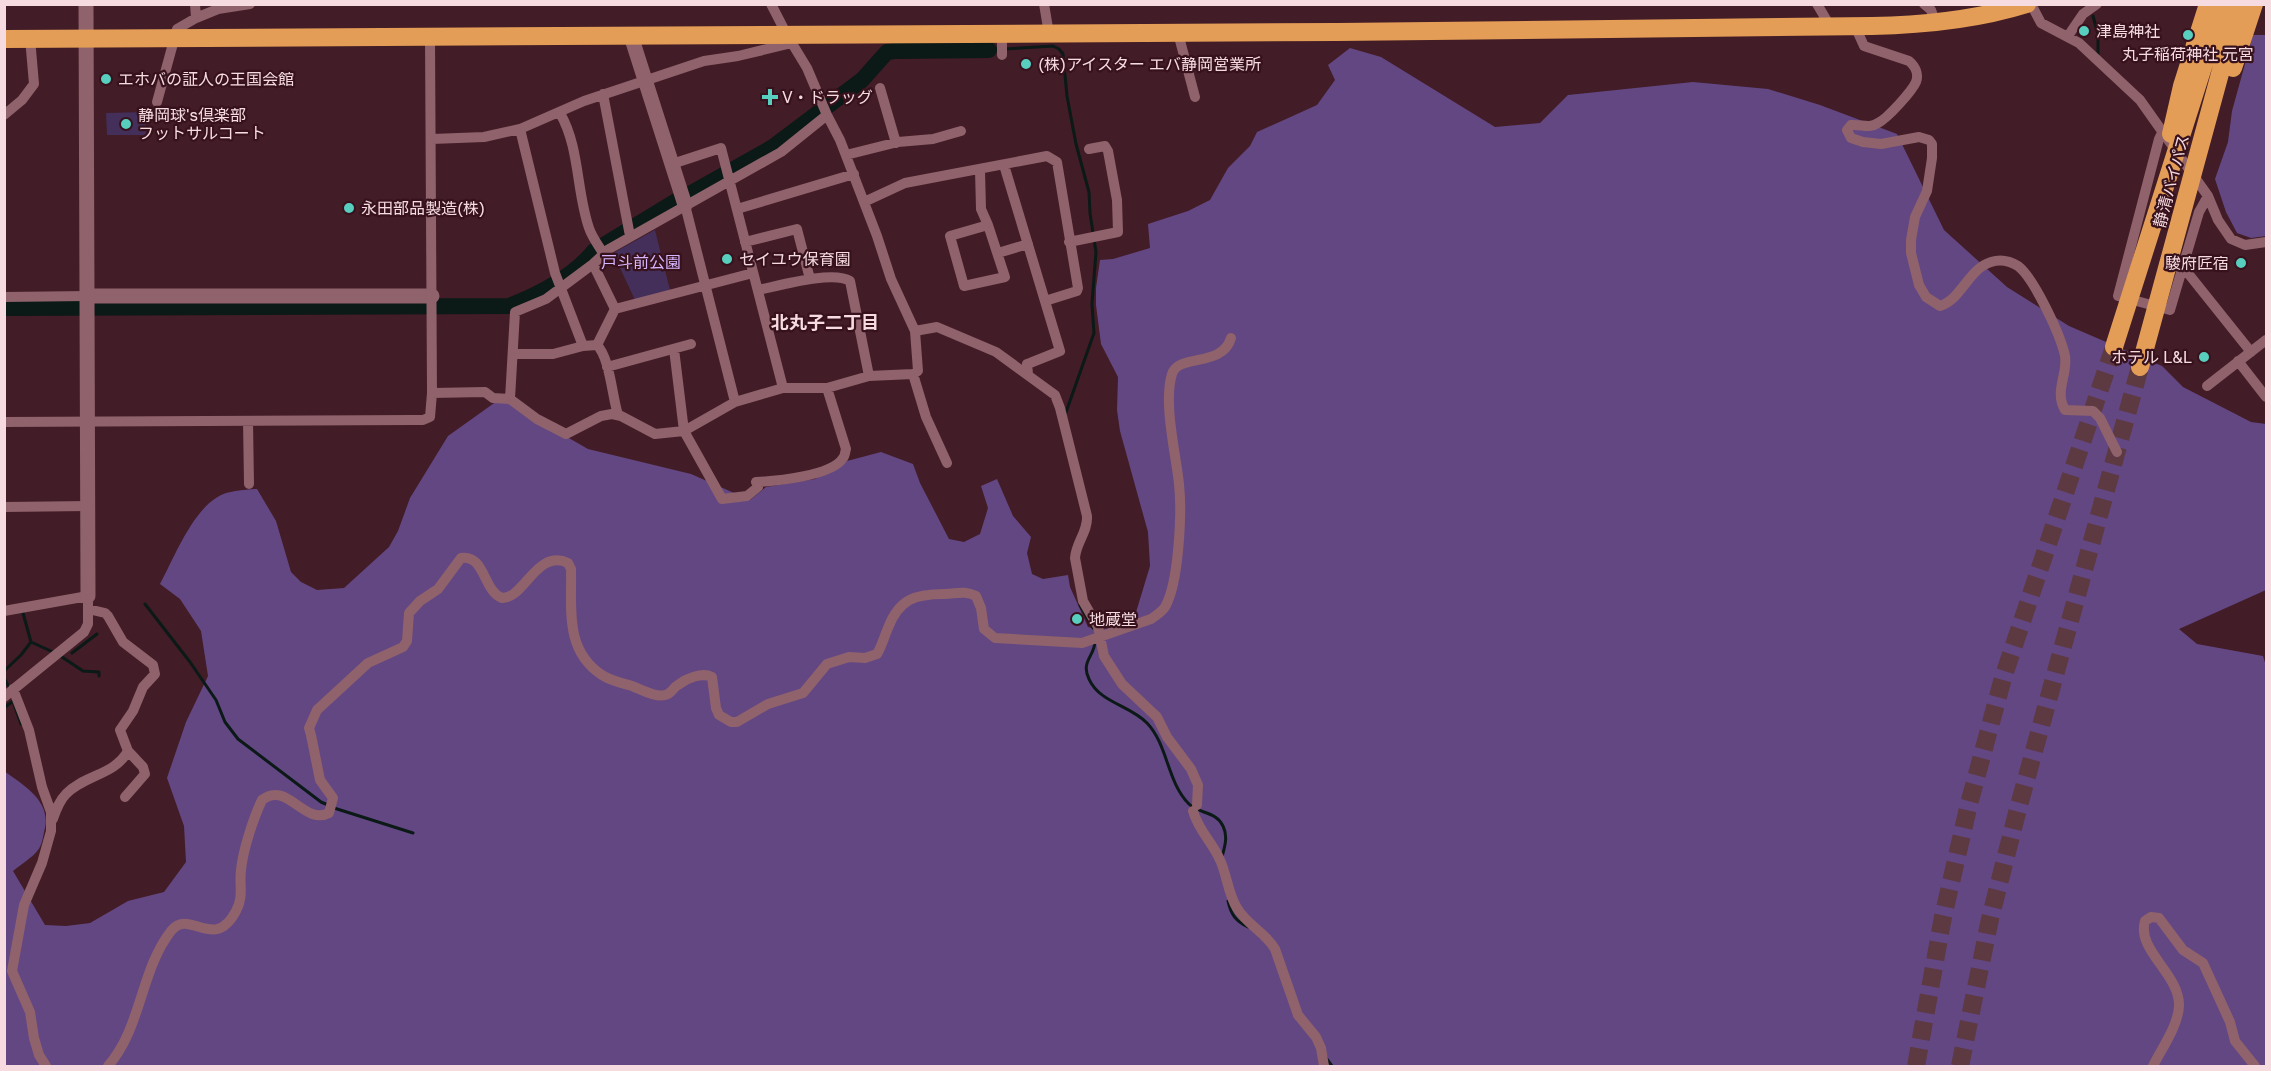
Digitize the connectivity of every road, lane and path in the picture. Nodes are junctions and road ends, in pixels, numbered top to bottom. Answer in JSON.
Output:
{"nodes":[{"id":1,"x":86,"y":4,"type":"edge"},
{"id":2,"x":195,"y":4,"type":"edge"},
{"id":3,"x":250,"y":4,"type":"edge"},
{"id":4,"x":771,"y":4,"type":"edge"},
{"id":5,"x":1044,"y":4,"type":"edge"},
{"id":6,"x":1817,"y":4,"type":"edge"},
{"id":7,"x":1924,"y":4,"type":"edge"},
{"id":8,"x":2029,"y":4,"type":"edge"},
{"id":9,"x":2097,"y":4,"type":"edge"},
{"id":10,"x":2208,"y":4,"type":"edge"},
{"id":11,"x":2223,"y":4,"type":"edge"},
{"id":12,"x":2239,"y":4,"type":"edge"},
{"id":13,"x":2254,"y":4,"type":"edge"},
{"id":14,"x":196,"y":18,"type":"junction"},
{"id":15,"x":1936,"y":24,"type":"junction"},
{"id":16,"x":1830,"y":26,"type":"junction"},
{"id":17,"x":1855,"y":26,"type":"junction"},
{"id":18,"x":1178,"y":33,"type":"junction"},
{"id":19,"x":1049,"y":34,"type":"junction"},
{"id":20,"x":631,"y":36,"type":"junction"},
{"id":21,"x":2068,"y":36,"type":"junction"},
{"id":22,"x":430,"y":37,"type":"junction"},
{"id":23,"x":86,"y":38,"type":"junction"},
{"id":24,"x":175,"y":38,"type":"junction"},
{"id":25,"x":4,"y":39,"type":"edge"},
{"id":26,"x":30,"y":39,"type":"junction"},
{"id":27,"x":790,"y":39,"type":"junction"},
{"id":28,"x":645,"y":81,"type":"junction"},
{"id":29,"x":880,"y":88,"type":"dead end"},
{"id":30,"x":603,"y":94,"type":"junction"},
{"id":31,"x":1195,"y":98,"type":"dead end"},
{"id":32,"x":157,"y":102,"type":"dead end"},
{"id":33,"x":825,"y":111,"type":"junction"},
{"id":34,"x":560,"y":113,"type":"junction"},
{"id":35,"x":4,"y":115,"type":"edge"},
{"id":36,"x":520,"y":129,"type":"junction"},
{"id":37,"x":961,"y":132,"type":"dead end"},
{"id":38,"x":2162,"y":133,"type":"junction"},
{"id":39,"x":432,"y":139,"type":"junction"},
{"id":40,"x":896,"y":143,"type":"junction"},
{"id":41,"x":1089,"y":149,"type":"dead end"},
{"id":42,"x":846,"y":154,"type":"junction"},
{"id":43,"x":672,"y":164,"type":"junction"},
{"id":44,"x":1004,"y":165,"type":"junction"},
{"id":45,"x":980,"y":170,"type":"junction"},
{"id":46,"x":854,"y":174,"type":"junction"},
{"id":47,"x":728,"y":175,"type":"junction"},
{"id":48,"x":2208,"y":196,"type":"junction"},
{"id":49,"x":864,"y":202,"type":"junction"},
{"id":50,"x":685,"y":205,"type":"junction"},
{"id":51,"x":737,"y":209,"type":"junction"},
{"id":52,"x":988,"y":225,"type":"junction"},
{"id":53,"x":630,"y":236,"type":"junction"},
{"id":54,"x":745,"y":242,"type":"junction"},
{"id":55,"x":1069,"y":242,"type":"junction"},
{"id":56,"x":2266,"y":242,"type":"edge"},
{"id":57,"x":1028,"y":244,"type":"junction"},
{"id":58,"x":603,"y":253,"type":"junction"},
{"id":59,"x":998,"y":253,"type":"junction"},
{"id":60,"x":593,"y":264,"type":"junction"},
{"id":61,"x":2183,"y":267,"type":"junction"},
{"id":62,"x":2139,"y":270,"type":"junction"},
{"id":63,"x":753,"y":273,"type":"junction"},
{"id":64,"x":810,"y":279,"type":"junction"},
{"id":65,"x":558,"y":283,"type":"junction"},
{"id":66,"x":706,"y":285,"type":"junction"},
{"id":67,"x":758,"y":290,"type":"junction"},
{"id":68,"x":2161,"y":293,"type":"junction"},
{"id":69,"x":4,"y":297,"type":"edge"},
{"id":70,"x":1045,"y":301,"type":"junction"},
{"id":71,"x":87,"y":304,"type":"junction"},
{"id":72,"x":432,"y":304,"type":"junction"},
{"id":73,"x":615,"y":309,"type":"junction"},
{"id":74,"x":915,"y":331,"type":"junction"},
{"id":75,"x":1231,"y":338,"type":"dead end"},
{"id":76,"x":2266,"y":340,"type":"edge"},
{"id":77,"x":691,"y":344,"type":"dead end"},
{"id":78,"x":597,"y":345,"type":"junction"},
{"id":79,"x":584,"y":346,"type":"junction"},
{"id":80,"x":2114,"y":347,"type":"tunnel mouth"},
{"id":81,"x":674,"y":349,"type":"junction"},
{"id":82,"x":2251,"y":352,"type":"junction"},
{"id":83,"x":514,"y":354,"type":"junction"},
{"id":84,"x":2238,"y":361,"type":"junction"},
{"id":85,"x":607,"y":367,"type":"junction"},
{"id":86,"x":2140,"y":367,"type":"tunnel mouth"},
{"id":87,"x":913,"y":374,"type":"junction"},
{"id":88,"x":1028,"y":374,"type":"junction"},
{"id":89,"x":869,"y":376,"type":"junction"},
{"id":90,"x":2207,"y":386,"type":"dead end"},
{"id":91,"x":783,"y":388,"type":"junction"},
{"id":92,"x":827,"y":388,"type":"junction"},
{"id":93,"x":432,"y":393,"type":"junction"},
{"id":94,"x":2266,"y":397,"type":"edge"},
{"id":95,"x":510,"y":399,"type":"junction"},
{"id":96,"x":735,"y":402,"type":"junction"},
{"id":97,"x":618,"y":415,"type":"junction"},
{"id":98,"x":249,"y":421,"type":"junction"},
{"id":99,"x":4,"y":422,"type":"edge"},
{"id":100,"x":88,"y":422,"type":"junction"},
{"id":101,"x":684,"y":430,"type":"junction"},
{"id":102,"x":2117,"y":452,"type":"dead end"},
{"id":103,"x":947,"y":462,"type":"dead end"},
{"id":104,"x":249,"y":484,"type":"dead end"},
{"id":105,"x":88,"y":506,"type":"junction"},
{"id":106,"x":4,"y":507,"type":"edge"},
{"id":107,"x":88,"y":603,"type":"junction"},
{"id":108,"x":4,"y":610,"type":"edge"},
{"id":109,"x":1101,"y":636,"type":"junction"},
{"id":110,"x":13,"y":689,"type":"junction"},
{"id":111,"x":4,"y":697,"type":"edge"},
{"id":112,"x":128,"y":752,"type":"junction"},
{"id":113,"x":125,"y":797,"type":"dead end"},
{"id":114,"x":52,"y":822,"type":"junction"},
{"id":115,"x":46,"y":1066,"type":"edge"},
{"id":116,"x":108,"y":1066,"type":"edge"},
{"id":117,"x":1324,"y":1066,"type":"edge"},
{"id":118,"x":2153,"y":1066,"type":"edge"},
{"id":119,"x":2255,"y":1066,"type":"edge"}],
"edges":[{"from":1,"to":23,"type":"street"},
{"from":2,"to":14,"type":"street"},
{"from":3,"to":14,"type":"street"},
{"from":4,"to":27,"type":"street"},
{"from":5,"to":19,"type":"street"},
{"from":6,"to":16,"type":"street"},
{"from":7,"to":15,"type":"street"},
{"from":8,"to":15,"type":"highway"},
{"from":8,"to":21,"type":"street"},
{"from":9,"to":21,"type":"street"},
{"from":10,"to":62,"type":"highway"},
{"from":11,"to":62,"type":"highway","name":"静清バイパス"},
{"from":12,"to":68,"type":"highway","name":"静清バイパス"},
{"from":13,"to":68,"type":"highway"},
{"from":14,"to":24,"type":"street"},
{"from":15,"to":17,"type":"highway"},
{"from":16,"to":17,"type":"highway"},
{"from":16,"to":18,"type":"highway"},
{"from":17,"to":102,"type":"street"},
{"from":18,"to":19,"type":"highway"},
{"from":18,"to":31,"type":"street"},
{"from":19,"to":27,"type":"highway"},
{"from":20,"to":22,"type":"highway"},
{"from":20,"to":27,"type":"highway"},
{"from":20,"to":28,"type":"street"},
{"from":21,"to":38,"type":"street"},
{"from":22,"to":24,"type":"highway"},
{"from":22,"to":39,"type":"street"},
{"from":23,"to":24,"type":"highway"},
{"from":23,"to":26,"type":"highway"},
{"from":23,"to":71,"type":"street"},
{"from":24,"to":32,"type":"street"},
{"from":25,"to":26,"type":"highway"},
{"from":26,"to":35,"type":"street"},
{"from":27,"to":28,"type":"street"},
{"from":27,"to":33,"type":"street"},
{"from":28,"to":30,"type":"street"},
{"from":28,"to":43,"type":"street"},
{"from":29,"to":40,"type":"street"},
{"from":30,"to":34,"type":"street"},
{"from":30,"to":53,"type":"street"},
{"from":33,"to":42,"type":"street"},
{"from":33,"to":47,"type":"street"},
{"from":34,"to":36,"type":"street"},
{"from":34,"to":58,"type":"street"},
{"from":36,"to":39,"type":"street"},
{"from":36,"to":65,"type":"street"},
{"from":37,"to":40,"type":"street"},
{"from":38,"to":48,"type":"street"},
{"from":38,"to":61,"type":"street"},
{"from":39,"to":72,"type":"street"},
{"from":40,"to":42,"type":"street"},
{"from":41,"to":55,"type":"street"},
{"from":42,"to":46,"type":"street"},
{"from":43,"to":47,"type":"street"},
{"from":43,"to":50,"type":"street"},
{"from":44,"to":45,"type":"street"},
{"from":44,"to":55,"type":"street"},
{"from":44,"to":57,"type":"street"},
{"from":45,"to":49,"type":"street"},
{"from":45,"to":52,"type":"street"},
{"from":46,"to":49,"type":"street"},
{"from":46,"to":51,"type":"street"},
{"from":47,"to":50,"type":"street"},
{"from":47,"to":51,"type":"street"},
{"from":48,"to":56,"type":"street"},
{"from":48,"to":61,"type":"street"},
{"from":49,"to":74,"type":"street"},
{"from":50,"to":53,"type":"street"},
{"from":50,"to":66,"type":"street"},
{"from":51,"to":54,"type":"street"},
{"from":52,"to":59,"type":"street"},
{"from":52,"to":59,"type":"street"},
{"from":53,"to":58,"type":"street"},
{"from":54,"to":63,"type":"street"},
{"from":54,"to":64,"type":"street"},
{"from":55,"to":70,"type":"street"},
{"from":57,"to":59,"type":"street"},
{"from":57,"to":70,"type":"street"},
{"from":58,"to":60,"type":"street"},
{"from":60,"to":65,"type":"street"},
{"from":60,"to":73,"type":"street"},
{"from":61,"to":82,"type":"street"},
{"from":62,"to":80,"type":"highway","name":"静清バイパス"},
{"from":63,"to":66,"type":"street"},
{"from":63,"to":67,"type":"street"},
{"from":64,"to":67,"type":"street"},
{"from":64,"to":89,"type":"street"},
{"from":65,"to":79,"type":"street"},
{"from":65,"to":83,"type":"street"},
{"from":66,"to":73,"type":"street"},
{"from":66,"to":96,"type":"street"},
{"from":67,"to":91,"type":"street"},
{"from":68,"to":86,"type":"highway","name":"静清バイパス"},
{"from":69,"to":71,"type":"street"},
{"from":70,"to":88,"type":"street"},
{"from":71,"to":72,"type":"street"},
{"from":71,"to":100,"type":"street"},
{"from":72,"to":93,"type":"street"},
{"from":73,"to":78,"type":"street"},
{"from":74,"to":87,"type":"street"},
{"from":74,"to":88,"type":"street"},
{"from":75,"to":109,"type":"street"},
{"from":76,"to":82,"type":"street"},
{"from":77,"to":81,"type":"street"},
{"from":78,"to":79,"type":"street"},
{"from":78,"to":85,"type":"street"},
{"from":79,"to":83,"type":"street"},
{"from":81,"to":85,"type":"street"},
{"from":81,"to":101,"type":"street"},
{"from":82,"to":84,"type":"street"},
{"from":83,"to":95,"type":"street"},
{"from":84,"to":90,"type":"street"},
{"from":84,"to":94,"type":"street"},
{"from":85,"to":97,"type":"street"},
{"from":87,"to":89,"type":"street"},
{"from":87,"to":103,"type":"street"},
{"from":88,"to":109,"type":"street"},
{"from":89,"to":92,"type":"street"},
{"from":91,"to":92,"type":"street"},
{"from":91,"to":96,"type":"street"},
{"from":92,"to":101,"type":"street"},
{"from":93,"to":95,"type":"street"},
{"from":93,"to":98,"type":"street"},
{"from":95,"to":97,"type":"street"},
{"from":96,"to":101,"type":"street"},
{"from":97,"to":101,"type":"street"},
{"from":98,"to":100,"type":"street"},
{"from":98,"to":104,"type":"street"},
{"from":99,"to":100,"type":"street"},
{"from":100,"to":105,"type":"street"},
{"from":105,"to":106,"type":"street"},
{"from":105,"to":107,"type":"street"},
{"from":107,"to":108,"type":"street"},
{"from":107,"to":110,"type":"street"},
{"from":107,"to":112,"type":"street"},
{"from":109,"to":116,"type":"street"},
{"from":109,"to":117,"type":"street"},
{"from":110,"to":111,"type":"street"},
{"from":110,"to":114,"type":"street"},
{"from":112,"to":113,"type":"street"},
{"from":112,"to":114,"type":"street"},
{"from":114,"to":115,"type":"street"},
{"from":118,"to":119,"type":"street"}]}
